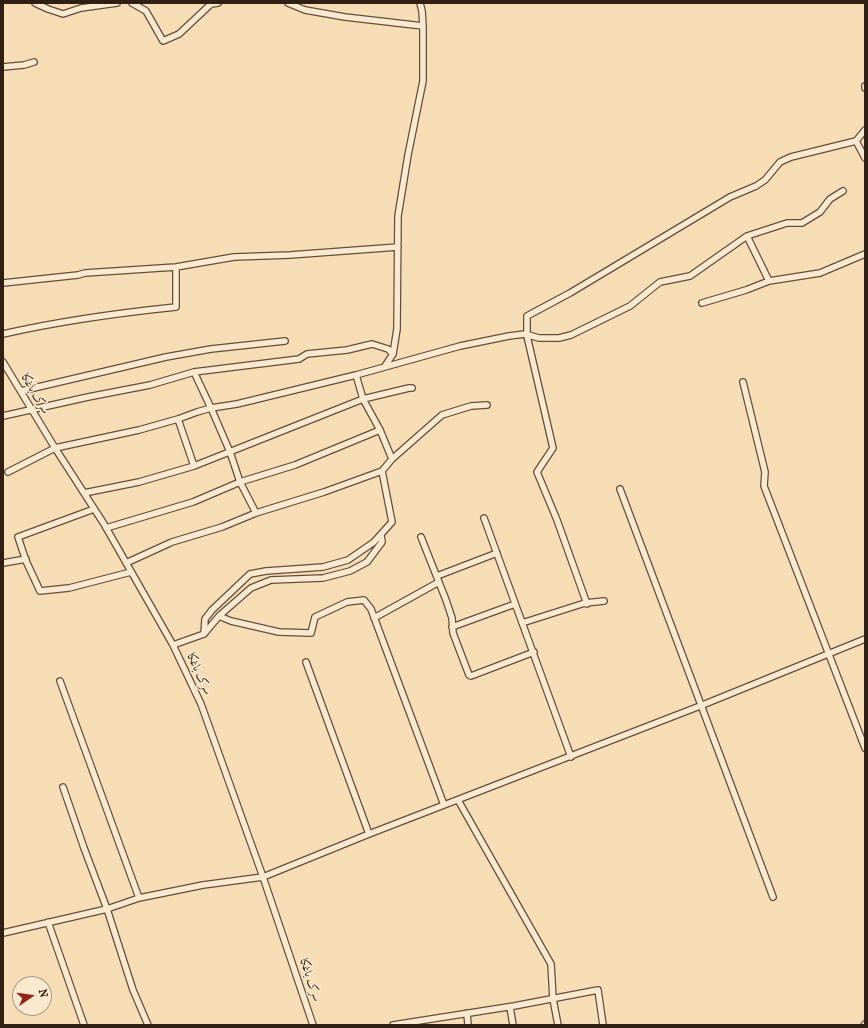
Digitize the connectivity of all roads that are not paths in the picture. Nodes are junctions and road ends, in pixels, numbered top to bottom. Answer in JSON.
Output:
{"nodes":[{"id":1,"x":35,"y":3,"type":"edge"},
{"id":2,"x":48,"y":3,"type":"edge"},
{"id":3,"x":108,"y":3,"type":"edge"},
{"id":4,"x":117,"y":3,"type":"edge"},
{"id":5,"x":218,"y":3,"type":"edge"},
{"id":6,"x":288,"y":3,"type":"edge"},
{"id":7,"x":420,"y":3,"type":"edge"},
{"id":8,"x":134,"y":4,"type":"edge"},
{"id":9,"x":48,"y":10,"type":"junction"},
{"id":10,"x":423,"y":26,"type":"junction"},
{"id":11,"x":34,"y":62,"type":"dead end"},
{"id":12,"x":3,"y":67,"type":"edge"},
{"id":13,"x":865,"y":130,"type":"edge"},
{"id":14,"x":856,"y":141,"type":"junction"},
{"id":15,"x":865,"y":158,"type":"edge"},
{"id":16,"x":842,"y":191,"type":"dead end"},
{"id":17,"x":748,"y":236,"type":"junction"},
{"id":18,"x":398,"y":247,"type":"junction"},
{"id":19,"x":865,"y":254,"type":"edge"},
{"id":20,"x":176,"y":267,"type":"junction"},
{"id":21,"x":769,"y":281,"type":"junction"},
{"id":22,"x":3,"y":283,"type":"edge"},
{"id":23,"x":702,"y":303,"type":"dead end"},
{"id":24,"x":3,"y":334,"type":"edge"},
{"id":25,"x":527,"y":336,"type":"junction"},
{"id":26,"x":285,"y":341,"type":"dead end"},
{"id":27,"x":394,"y":354,"type":"junction"},
{"id":28,"x":3,"y":362,"type":"edge"},
{"id":29,"x":385,"y":367,"type":"junction"},
{"id":30,"x":194,"y":372,"type":"junction"},
{"id":31,"x":356,"y":375,"type":"junction"},
{"id":32,"x":743,"y":382,"type":"dead end"},
{"id":33,"x":412,"y":388,"type":"dead end"},
{"id":34,"x":21,"y":391,"type":"junction"},
{"id":35,"x":363,"y":399,"type":"junction"},
{"id":36,"x":487,"y":405,"type":"dead end"},
{"id":37,"x":211,"y":408,"type":"junction"},
{"id":38,"x":32,"y":410,"type":"junction"},
{"id":39,"x":3,"y":416,"type":"edge"},
{"id":40,"x":178,"y":419,"type":"junction"},
{"id":41,"x":380,"y":430,"type":"junction"},
{"id":42,"x":55,"y":448,"type":"junction"},
{"id":43,"x":230,"y":452,"type":"junction"},
{"id":44,"x":392,"y":459,"type":"junction"},
{"id":45,"x":194,"y":466,"type":"junction"},
{"id":46,"x":382,"y":471,"type":"junction"},
{"id":47,"x":8,"y":472,"type":"dead end"},
{"id":48,"x":240,"y":482,"type":"junction"},
{"id":49,"x":620,"y":489,"type":"dead end"},
{"id":50,"x":84,"y":493,"type":"junction"},
{"id":51,"x":94,"y":509,"type":"junction"},
{"id":52,"x":256,"y":513,"type":"junction"},
{"id":53,"x":484,"y":518,"type":"dead end"},
{"id":54,"x":106,"y":528,"type":"junction"},
{"id":55,"x":381,"y":535,"type":"junction"},
{"id":56,"x":421,"y":537,"type":"dead end"},
{"id":57,"x":497,"y":553,"type":"junction"},
{"id":58,"x":26,"y":559,"type":"junction"},
{"id":59,"x":3,"y":563,"type":"edge"},
{"id":60,"x":126,"y":563,"type":"junction"},
{"id":61,"x":131,"y":572,"type":"junction"},
{"id":62,"x":438,"y":579,"type":"junction"},
{"id":63,"x":604,"y":601,"type":"dead end"},
{"id":64,"x":515,"y":604,"type":"junction"},
{"id":65,"x":587,"y":604,"type":"junction"},
{"id":66,"x":219,"y":616,"type":"junction"},
{"id":67,"x":374,"y":618,"type":"junction"},
{"id":68,"x":522,"y":623,"type":"junction"},
{"id":69,"x":452,"y":627,"type":"junction"},
{"id":70,"x":204,"y":634,"type":"junction"},
{"id":71,"x":865,"y":639,"type":"edge"},
{"id":72,"x":173,"y":645,"type":"junction"},
{"id":73,"x":534,"y":652,"type":"junction"},
{"id":74,"x":828,"y":655,"type":"junction"},
{"id":75,"x":306,"y":662,"type":"dead end"},
{"id":76,"x":60,"y":681,"type":"dead end"},
{"id":77,"x":700,"y":706,"type":"junction"},
{"id":78,"x":865,"y":748,"type":"edge"},
{"id":79,"x":571,"y":757,"type":"junction"},
{"id":80,"x":63,"y":787,"type":"dead end"},
{"id":81,"x":458,"y":800,"type":"junction"},
{"id":82,"x":444,"y":805,"type":"junction"},
{"id":83,"x":369,"y":834,"type":"junction"},
{"id":84,"x":263,"y":877,"type":"junction"},
{"id":85,"x":773,"y":897,"type":"dead end"},
{"id":86,"x":138,"y":898,"type":"junction"},
{"id":87,"x":107,"y":909,"type":"junction"},
{"id":88,"x":48,"y":922,"type":"junction"},
{"id":89,"x":3,"y":933,"type":"edge"},
{"id":90,"x":554,"y":999,"type":"junction"},
{"id":91,"x":510,"y":1007,"type":"junction"},
{"id":92,"x":467,"y":1013,"type":"junction"},
{"id":93,"x":421,"y":1023,"type":"edge"},
{"id":94,"x":84,"y":1025,"type":"edge"},
{"id":95,"x":148,"y":1025,"type":"edge"},
{"id":96,"x":313,"y":1025,"type":"edge"},
{"id":97,"x":394,"y":1025,"type":"edge"},
{"id":98,"x":468,"y":1025,"type":"edge"},
{"id":99,"x":513,"y":1025,"type":"edge"},
{"id":100,"x":558,"y":1025,"type":"edge"},
{"id":101,"x":603,"y":1025,"type":"edge"}],
"edges":[{"from":1,"to":9,"type":"street"},
{"from":2,"to":9,"type":"street"},
{"from":3,"to":4,"type":"street"},
{"from":3,"to":9,"type":"street"},
{"from":5,"to":8,"type":"street"},
{"from":6,"to":10,"type":"street"},
{"from":7,"to":10,"type":"street"},
{"from":10,"to":18,"type":"street"},
{"from":11,"to":12,"type":"street"},
{"from":13,"to":14,"type":"street"},
{"from":14,"to":15,"type":"street"},
{"from":14,"to":25,"type":"street"},
{"from":16,"to":17,"type":"street"},
{"from":17,"to":21,"type":"street"},
{"from":17,"to":25,"type":"street"},
{"from":18,"to":20,"type":"street"},
{"from":18,"to":27,"type":"street"},
{"from":19,"to":21,"type":"street"},
{"from":20,"to":22,"type":"street"},
{"from":20,"to":24,"type":"street"},
{"from":21,"to":23,"type":"street"},
{"from":25,"to":29,"type":"street"},
{"from":25,"to":65,"type":"street"},
{"from":26,"to":34,"type":"street"},
{"from":27,"to":29,"type":"street"},
{"from":27,"to":30,"type":"street"},
{"from":28,"to":34,"type":"street","name":"سرک باغکا"},
{"from":29,"to":31,"type":"street"},
{"from":30,"to":37,"type":"street"},
{"from":30,"to":38,"type":"street"},
{"from":31,"to":35,"type":"street"},
{"from":31,"to":37,"type":"street"},
{"from":32,"to":74,"type":"street"},
{"from":33,"to":35,"type":"street"},
{"from":34,"to":38,"type":"street","name":"سرک باغکا"},
{"from":35,"to":41,"type":"street"},
{"from":35,"to":43,"type":"street"},
{"from":36,"to":44,"type":"street"},
{"from":37,"to":40,"type":"street"},
{"from":37,"to":43,"type":"street"},
{"from":38,"to":39,"type":"street"},
{"from":38,"to":42,"type":"street","name":"سرک باغکا"},
{"from":40,"to":42,"type":"street"},
{"from":40,"to":45,"type":"street"},
{"from":41,"to":44,"type":"street"},
{"from":41,"to":48,"type":"street"},
{"from":42,"to":47,"type":"street"},
{"from":42,"to":50,"type":"street","name":"سرک باغکا"},
{"from":43,"to":45,"type":"street"},
{"from":43,"to":48,"type":"street"},
{"from":44,"to":46,"type":"street"},
{"from":45,"to":50,"type":"street"},
{"from":46,"to":52,"type":"street"},
{"from":46,"to":55,"type":"street"},
{"from":48,"to":52,"type":"street"},
{"from":48,"to":54,"type":"street"},
{"from":49,"to":77,"type":"street"},
{"from":50,"to":51,"type":"street","name":"سرک باغکا"},
{"from":51,"to":54,"type":"street","name":"سرک باغکا"},
{"from":51,"to":58,"type":"street"},
{"from":52,"to":60,"type":"street"},
{"from":53,"to":57,"type":"street"},
{"from":54,"to":60,"type":"street","name":"سرک باغکا"},
{"from":55,"to":66,"type":"street"},
{"from":55,"to":70,"type":"street"},
{"from":56,"to":62,"type":"street"},
{"from":57,"to":62,"type":"street"},
{"from":57,"to":64,"type":"street"},
{"from":58,"to":59,"type":"street"},
{"from":58,"to":61,"type":"street"},
{"from":60,"to":61,"type":"street","name":"سرک باغکا"},
{"from":61,"to":72,"type":"street","name":"سرک باغکا"},
{"from":62,"to":67,"type":"street"},
{"from":62,"to":69,"type":"street"},
{"from":63,"to":65,"type":"street"},
{"from":64,"to":68,"type":"street"},
{"from":64,"to":69,"type":"street"},
{"from":65,"to":68,"type":"street"},
{"from":66,"to":67,"type":"street"},
{"from":66,"to":70,"type":"street"},
{"from":67,"to":82,"type":"street"},
{"from":68,"to":73,"type":"street"},
{"from":69,"to":73,"type":"street"},
{"from":70,"to":72,"type":"street"},
{"from":71,"to":74,"type":"street"},
{"from":72,"to":84,"type":"street","name":"سرک باغکا"},
{"from":73,"to":79,"type":"street"},
{"from":74,"to":77,"type":"street"},
{"from":74,"to":78,"type":"street"},
{"from":75,"to":83,"type":"street"},
{"from":76,"to":86,"type":"street"},
{"from":77,"to":79,"type":"street"},
{"from":77,"to":85,"type":"street"},
{"from":79,"to":81,"type":"street"},
{"from":80,"to":87,"type":"street"},
{"from":81,"to":82,"type":"street"},
{"from":81,"to":90,"type":"street"},
{"from":82,"to":83,"type":"street"},
{"from":83,"to":84,"type":"street"},
{"from":84,"to":86,"type":"street"},
{"from":84,"to":96,"type":"street","name":"سرک باغکا"},
{"from":86,"to":87,"type":"street"},
{"from":87,"to":88,"type":"street"},
{"from":87,"to":95,"type":"street"},
{"from":88,"to":89,"type":"street"},
{"from":88,"to":94,"type":"street"},
{"from":90,"to":91,"type":"street"},
{"from":90,"to":100,"type":"street"},
{"from":90,"to":101,"type":"street"},
{"from":91,"to":92,"type":"street"},
{"from":91,"to":99,"type":"street"},
{"from":92,"to":93,"type":"street"},
{"from":92,"to":98,"type":"street"},
{"from":93,"to":97,"type":"street"}]}
